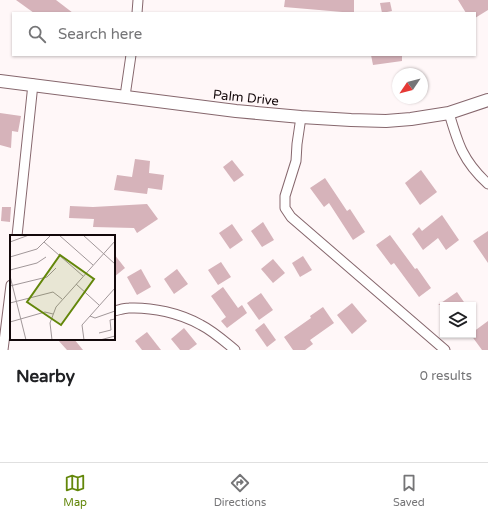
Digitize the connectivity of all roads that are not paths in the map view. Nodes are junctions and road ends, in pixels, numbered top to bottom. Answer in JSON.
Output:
{"nodes":[{"id":1,"x":138,"y":0,"type":"edge"},
{"id":2,"x":136,"y":12,"type":"edge"},
{"id":3,"x":131,"y":56,"type":"edge"},
{"id":4,"x":0,"y":81,"type":"edge"},
{"id":5,"x":33,"y":84,"type":"junction"},
{"id":6,"x":125,"y":96,"type":"junction"},
{"id":7,"x":488,"y":100,"type":"edge"},
{"id":8,"x":449,"y":113,"type":"junction"},
{"id":9,"x":302,"y":117,"type":"junction"},
{"id":10,"x":488,"y":184,"type":"edge"},
{"id":11,"x":17,"y":235,"type":"edge"},
{"id":12,"x":10,"y":293,"type":"edge"},
{"id":13,"x":115,"y":311,"type":"edge"},
{"id":14,"x":3,"y":350,"type":"edge"},
{"id":15,"x":236,"y":350,"type":"edge"},
{"id":16,"x":445,"y":350,"type":"edge"}],
"edges":[{"from":1,"to":2,"type":"street"},
{"from":3,"to":6,"type":"street"},
{"from":4,"to":5,"type":"street","name":"Palm Drive"},
{"from":5,"to":6,"type":"street","name":"Palm Drive"},
{"from":5,"to":11,"type":"street"},
{"from":6,"to":9,"type":"street","name":"Palm Drive"},
{"from":7,"to":8,"type":"street","name":"Palm Drive"},
{"from":8,"to":9,"type":"street","name":"Palm Drive"},
{"from":8,"to":10,"type":"street"},
{"from":9,"to":16,"type":"street"},
{"from":12,"to":14,"type":"street"},
{"from":13,"to":15,"type":"street"}]}
